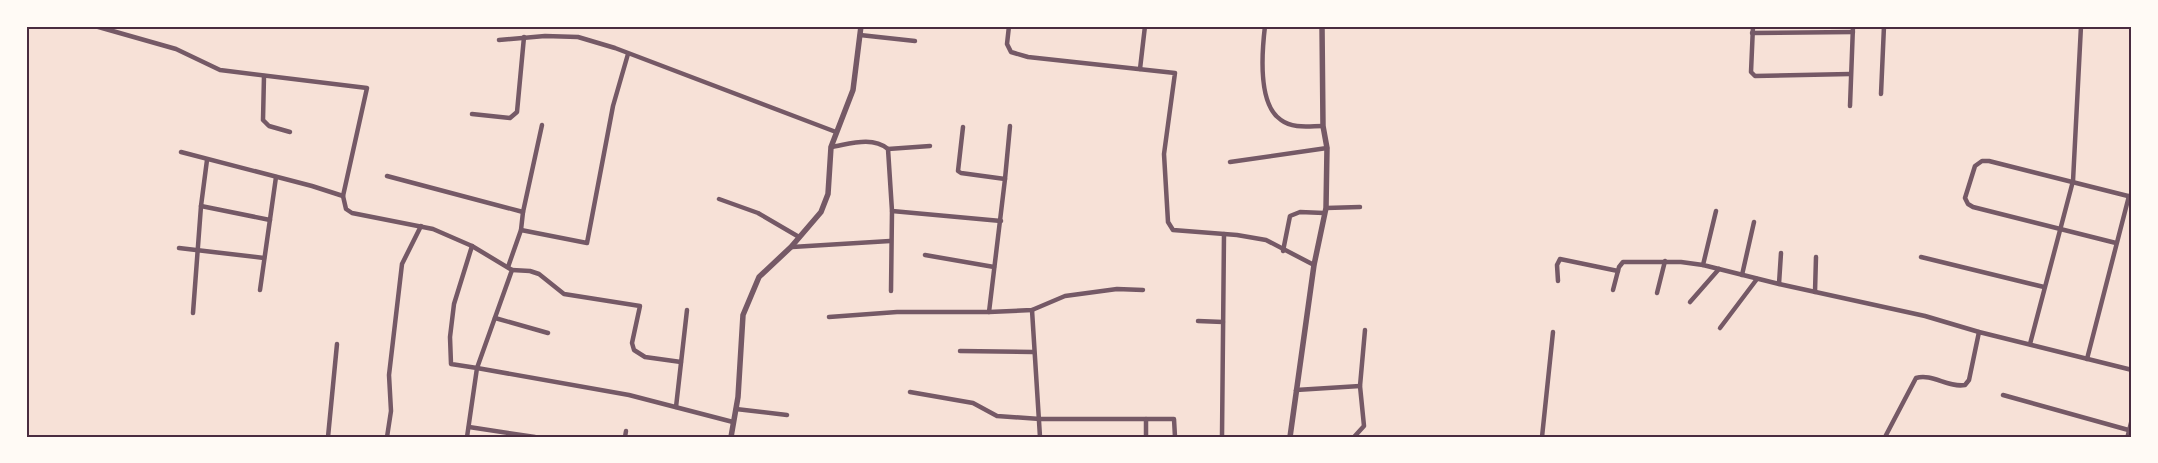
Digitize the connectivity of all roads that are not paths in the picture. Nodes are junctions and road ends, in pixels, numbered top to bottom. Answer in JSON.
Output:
{"nodes":[{"id":1,"x":95,"y":26,"type":"edge"},
{"id":2,"x":861,"y":26,"type":"edge"},
{"id":3,"x":1009,"y":26,"type":"edge"},
{"id":4,"x":1145,"y":26,"type":"edge"},
{"id":5,"x":1265,"y":26,"type":"edge"},
{"id":6,"x":1322,"y":26,"type":"edge"},
{"id":7,"x":1753,"y":26,"type":"edge"},
{"id":8,"x":1884,"y":26,"type":"edge"},
{"id":9,"x":2081,"y":26,"type":"edge"},
{"id":10,"x":1853,"y":29,"type":"edge"},
{"id":11,"x":1752,"y":33,"type":"junction"},
{"id":12,"x":860,"y":34,"type":"junction"},
{"id":13,"x":524,"y":38,"type":"junction"},
{"id":14,"x":499,"y":40,"type":"dead end"},
{"id":15,"x":915,"y":41,"type":"dead end"},
{"id":16,"x":628,"y":54,"type":"junction"},
{"id":17,"x":1140,"y":69,"type":"junction"},
{"id":18,"x":1850,"y":74,"type":"junction"},
{"id":19,"x":264,"y":76,"type":"junction"},
{"id":20,"x":1881,"y":94,"type":"dead end"},
{"id":21,"x":1850,"y":106,"type":"dead end"},
{"id":22,"x":472,"y":114,"type":"dead end"},
{"id":23,"x":542,"y":125,"type":"dead end"},
{"id":24,"x":1010,"y":126,"type":"dead end"},
{"id":25,"x":1323,"y":126,"type":"junction"},
{"id":26,"x":963,"y":127,"type":"dead end"},
{"id":27,"x":290,"y":132,"type":"dead end"},
{"id":28,"x":836,"y":132,"type":"junction"},
{"id":29,"x":930,"y":146,"type":"dead end"},
{"id":30,"x":831,"y":147,"type":"junction"},
{"id":31,"x":1327,"y":148,"type":"junction"},
{"id":32,"x":888,"y":149,"type":"junction"},
{"id":33,"x":181,"y":152,"type":"dead end"},
{"id":34,"x":207,"y":160,"type":"junction"},
{"id":35,"x":1230,"y":162,"type":"dead end"},
{"id":36,"x":387,"y":176,"type":"dead end"},
{"id":37,"x":276,"y":177,"type":"junction"},
{"id":38,"x":1006,"y":179,"type":"junction"},
{"id":39,"x":2073,"y":181,"type":"junction"},
{"id":40,"x":343,"y":196,"type":"junction"},
{"id":41,"x":2130,"y":197,"type":"edge"},
{"id":42,"x":719,"y":199,"type":"dead end"},
{"id":43,"x":201,"y":206,"type":"junction"},
{"id":44,"x":1360,"y":207,"type":"dead end"},
{"id":45,"x":892,"y":210,"type":"junction"},
{"id":46,"x":1325,"y":211,"type":"junction"},
{"id":47,"x":523,"y":212,"type":"junction"},
{"id":48,"x":1716,"y":212,"type":"dead end"},
{"id":49,"x":270,"y":220,"type":"junction"},
{"id":50,"x":1000,"y":221,"type":"junction"},
{"id":51,"x":1754,"y":222,"type":"dead end"},
{"id":52,"x":421,"y":226,"type":"junction"},
{"id":53,"x":521,"y":230,"type":"junction"},
{"id":54,"x":2060,"y":230,"type":"junction"},
{"id":55,"x":1224,"y":234,"type":"junction"},
{"id":56,"x":799,"y":237,"type":"junction"},
{"id":57,"x":890,"y":241,"type":"junction"},
{"id":58,"x":2116,"y":243,"type":"junction"},
{"id":59,"x":472,"y":246,"type":"junction"},
{"id":60,"x":791,"y":247,"type":"junction"},
{"id":61,"x":179,"y":248,"type":"dead end"},
{"id":62,"x":198,"y":249,"type":"junction"},
{"id":63,"x":1283,"y":251,"type":"junction"},
{"id":64,"x":1781,"y":254,"type":"dead end"},
{"id":65,"x":925,"y":255,"type":"dead end"},
{"id":66,"x":1921,"y":257,"type":"dead end"},
{"id":67,"x":264,"y":258,"type":"junction"},
{"id":68,"x":1816,"y":258,"type":"dead end"},
{"id":69,"x":1665,"y":262,"type":"junction"},
{"id":70,"x":1314,"y":265,"type":"junction"},
{"id":71,"x":1703,"y":265,"type":"junction"},
{"id":72,"x":994,"y":267,"type":"junction"},
{"id":73,"x":510,"y":269,"type":"junction"},
{"id":74,"x":1719,"y":269,"type":"junction"},
{"id":75,"x":1618,"y":271,"type":"junction"},
{"id":76,"x":1742,"y":275,"type":"junction"},
{"id":77,"x":1757,"y":278,"type":"junction"},
{"id":78,"x":1558,"y":280,"type":"dead end"},
{"id":79,"x":1780,"y":284,"type":"junction"},
{"id":80,"x":2044,"y":287,"type":"junction"},
{"id":81,"x":260,"y":290,"type":"dead end"},
{"id":82,"x":1143,"y":290,"type":"dead end"},
{"id":83,"x":1613,"y":290,"type":"dead end"},
{"id":84,"x":891,"y":291,"type":"dead end"},
{"id":85,"x":1815,"y":292,"type":"junction"},
{"id":86,"x":1657,"y":293,"type":"dead end"},
{"id":87,"x":1690,"y":302,"type":"dead end"},
{"id":88,"x":687,"y":310,"type":"dead end"},
{"id":89,"x":1032,"y":310,"type":"junction"},
{"id":90,"x":989,"y":312,"type":"junction"},
{"id":91,"x":193,"y":313,"type":"dead end"},
{"id":92,"x":829,"y":317,"type":"dead end"},
{"id":93,"x":495,"y":318,"type":"junction"},
{"id":94,"x":1198,"y":321,"type":"dead end"},
{"id":95,"x":1223,"y":322,"type":"junction"},
{"id":96,"x":1720,"y":328,"type":"dead end"},
{"id":97,"x":1364,"y":330,"type":"dead end"},
{"id":98,"x":1553,"y":332,"type":"dead end"},
{"id":99,"x":1979,"y":332,"type":"junction"},
{"id":100,"x":548,"y":333,"type":"dead end"},
{"id":101,"x":337,"y":344,"type":"dead end"},
{"id":102,"x":2030,"y":344,"type":"junction"},
{"id":103,"x":960,"y":351,"type":"dead end"},
{"id":104,"x":1033,"y":352,"type":"junction"},
{"id":105,"x":2087,"y":358,"type":"junction"},
{"id":106,"x":681,"y":362,"type":"junction"},
{"id":107,"x":477,"y":368,"type":"junction"},
{"id":108,"x":2132,"y":370,"type":"edge"},
{"id":109,"x":1360,"y":386,"type":"junction"},
{"id":110,"x":1296,"y":390,"type":"junction"},
{"id":111,"x":910,"y":392,"type":"dead end"},
{"id":112,"x":2003,"y":395,"type":"dead end"},
{"id":113,"x":676,"y":407,"type":"junction"},
{"id":114,"x":736,"y":409,"type":"junction"},
{"id":115,"x":787,"y":415,"type":"dead end"},
{"id":116,"x":1040,"y":419,"type":"junction"},
{"id":117,"x":1146,"y":419,"type":"junction"},
{"id":118,"x":733,"y":422,"type":"junction"},
{"id":119,"x":2132,"y":422,"type":"edge"},
{"id":120,"x":469,"y":427,"type":"junction"},
{"id":121,"x":2130,"y":433,"type":"edge"},
{"id":122,"x":328,"y":437,"type":"edge"},
{"id":123,"x":387,"y":437,"type":"edge"},
{"id":124,"x":467,"y":437,"type":"edge"},
{"id":125,"x":535,"y":437,"type":"edge"},
{"id":126,"x":731,"y":437,"type":"edge"},
{"id":127,"x":1040,"y":437,"type":"edge"},
{"id":128,"x":1146,"y":437,"type":"edge"},
{"id":129,"x":1175,"y":437,"type":"edge"},
{"id":130,"x":1222,"y":437,"type":"edge"},
{"id":131,"x":1290,"y":437,"type":"edge"},
{"id":132,"x":1354,"y":437,"type":"edge"},
{"id":133,"x":1542,"y":437,"type":"edge"},
{"id":134,"x":1885,"y":437,"type":"edge"}],
"edges":[{"from":1,"to":19,"type":"street"},
{"from":2,"to":12,"type":"street"},
{"from":3,"to":17,"type":"street"},
{"from":4,"to":17,"type":"street"},
{"from":5,"to":25,"type":"street"},
{"from":6,"to":25,"type":"street"},
{"from":7,"to":11,"type":"street"},
{"from":8,"to":20,"type":"street"},
{"from":9,"to":39,"type":"street"},
{"from":10,"to":11,"type":"street"},
{"from":10,"to":18,"type":"street"},
{"from":11,"to":18,"type":"street"},
{"from":12,"to":15,"type":"street"},
{"from":12,"to":28,"type":"street"},
{"from":13,"to":14,"type":"street"},
{"from":13,"to":16,"type":"street"},
{"from":13,"to":22,"type":"street"},
{"from":16,"to":28,"type":"street"},
{"from":16,"to":53,"type":"street"},
{"from":17,"to":55,"type":"street"},
{"from":18,"to":21,"type":"street"},
{"from":19,"to":27,"type":"street"},
{"from":19,"to":40,"type":"street"},
{"from":23,"to":47,"type":"street"},
{"from":24,"to":38,"type":"street"},
{"from":25,"to":31,"type":"street"},
{"from":26,"to":38,"type":"street"},
{"from":28,"to":30,"type":"street"},
{"from":29,"to":32,"type":"street"},
{"from":30,"to":32,"type":"street"},
{"from":30,"to":56,"type":"street"},
{"from":31,"to":35,"type":"street"},
{"from":31,"to":46,"type":"street"},
{"from":32,"to":45,"type":"street"},
{"from":33,"to":34,"type":"street"},
{"from":34,"to":37,"type":"street"},
{"from":34,"to":43,"type":"street"},
{"from":36,"to":47,"type":"street"},
{"from":37,"to":40,"type":"street"},
{"from":37,"to":49,"type":"street"},
{"from":38,"to":50,"type":"street"},
{"from":39,"to":41,"type":"street"},
{"from":39,"to":54,"type":"street"},
{"from":39,"to":54,"type":"street"},
{"from":40,"to":52,"type":"street"},
{"from":41,"to":58,"type":"street"},
{"from":42,"to":56,"type":"street"},
{"from":43,"to":49,"type":"street"},
{"from":43,"to":62,"type":"street"},
{"from":44,"to":46,"type":"street"},
{"from":45,"to":50,"type":"street"},
{"from":45,"to":57,"type":"street"},
{"from":46,"to":63,"type":"street"},
{"from":46,"to":70,"type":"street"},
{"from":47,"to":53,"type":"street"},
{"from":48,"to":71,"type":"street"},
{"from":49,"to":67,"type":"street"},
{"from":50,"to":72,"type":"street"},
{"from":51,"to":76,"type":"street"},
{"from":52,"to":59,"type":"street"},
{"from":52,"to":123,"type":"street"},
{"from":53,"to":73,"type":"street"},
{"from":54,"to":58,"type":"street"},
{"from":54,"to":80,"type":"street"},
{"from":55,"to":63,"type":"street"},
{"from":55,"to":95,"type":"street"},
{"from":56,"to":60,"type":"street"},
{"from":57,"to":60,"type":"street"},
{"from":57,"to":84,"type":"street"},
{"from":58,"to":105,"type":"street"},
{"from":59,"to":73,"type":"street"},
{"from":59,"to":107,"type":"street"},
{"from":60,"to":114,"type":"street"},
{"from":61,"to":62,"type":"street"},
{"from":62,"to":67,"type":"street"},
{"from":62,"to":91,"type":"street"},
{"from":63,"to":70,"type":"street"},
{"from":64,"to":79,"type":"street"},
{"from":65,"to":72,"type":"street"},
{"from":66,"to":80,"type":"street"},
{"from":67,"to":81,"type":"street"},
{"from":68,"to":85,"type":"street"},
{"from":69,"to":71,"type":"street"},
{"from":69,"to":75,"type":"street"},
{"from":69,"to":86,"type":"street"},
{"from":70,"to":110,"type":"street"},
{"from":71,"to":74,"type":"street"},
{"from":72,"to":90,"type":"street"},
{"from":73,"to":93,"type":"street"},
{"from":73,"to":106,"type":"street"},
{"from":74,"to":76,"type":"street"},
{"from":74,"to":87,"type":"street"},
{"from":75,"to":78,"type":"street"},
{"from":75,"to":83,"type":"street"},
{"from":76,"to":77,"type":"street"},
{"from":77,"to":79,"type":"street"},
{"from":77,"to":96,"type":"street"},
{"from":79,"to":85,"type":"street"},
{"from":80,"to":102,"type":"street"},
{"from":82,"to":89,"type":"street"},
{"from":85,"to":99,"type":"street"},
{"from":88,"to":106,"type":"street"},
{"from":89,"to":90,"type":"street"},
{"from":89,"to":104,"type":"street"},
{"from":90,"to":92,"type":"street"},
{"from":93,"to":100,"type":"street"},
{"from":93,"to":107,"type":"street"},
{"from":94,"to":95,"type":"street"},
{"from":95,"to":130,"type":"street"},
{"from":97,"to":109,"type":"street"},
{"from":98,"to":133,"type":"street"},
{"from":99,"to":102,"type":"street"},
{"from":99,"to":134,"type":"street"},
{"from":101,"to":122,"type":"street"},
{"from":102,"to":105,"type":"street"},
{"from":103,"to":104,"type":"street"},
{"from":104,"to":116,"type":"street"},
{"from":105,"to":108,"type":"street"},
{"from":106,"to":113,"type":"street"},
{"from":107,"to":113,"type":"street"},
{"from":107,"to":120,"type":"street"},
{"from":109,"to":110,"type":"street"},
{"from":109,"to":132,"type":"street"},
{"from":110,"to":131,"type":"street"},
{"from":111,"to":116,"type":"street"},
{"from":112,"to":121,"type":"street"},
{"from":113,"to":118,"type":"street"},
{"from":114,"to":115,"type":"street"},
{"from":114,"to":118,"type":"street"},
{"from":116,"to":117,"type":"street"},
{"from":116,"to":127,"type":"street"},
{"from":117,"to":128,"type":"street"},
{"from":117,"to":129,"type":"street"},
{"from":118,"to":126,"type":"street"},
{"from":119,"to":121,"type":"street"},
{"from":120,"to":124,"type":"street"},
{"from":120,"to":125,"type":"street"}]}
